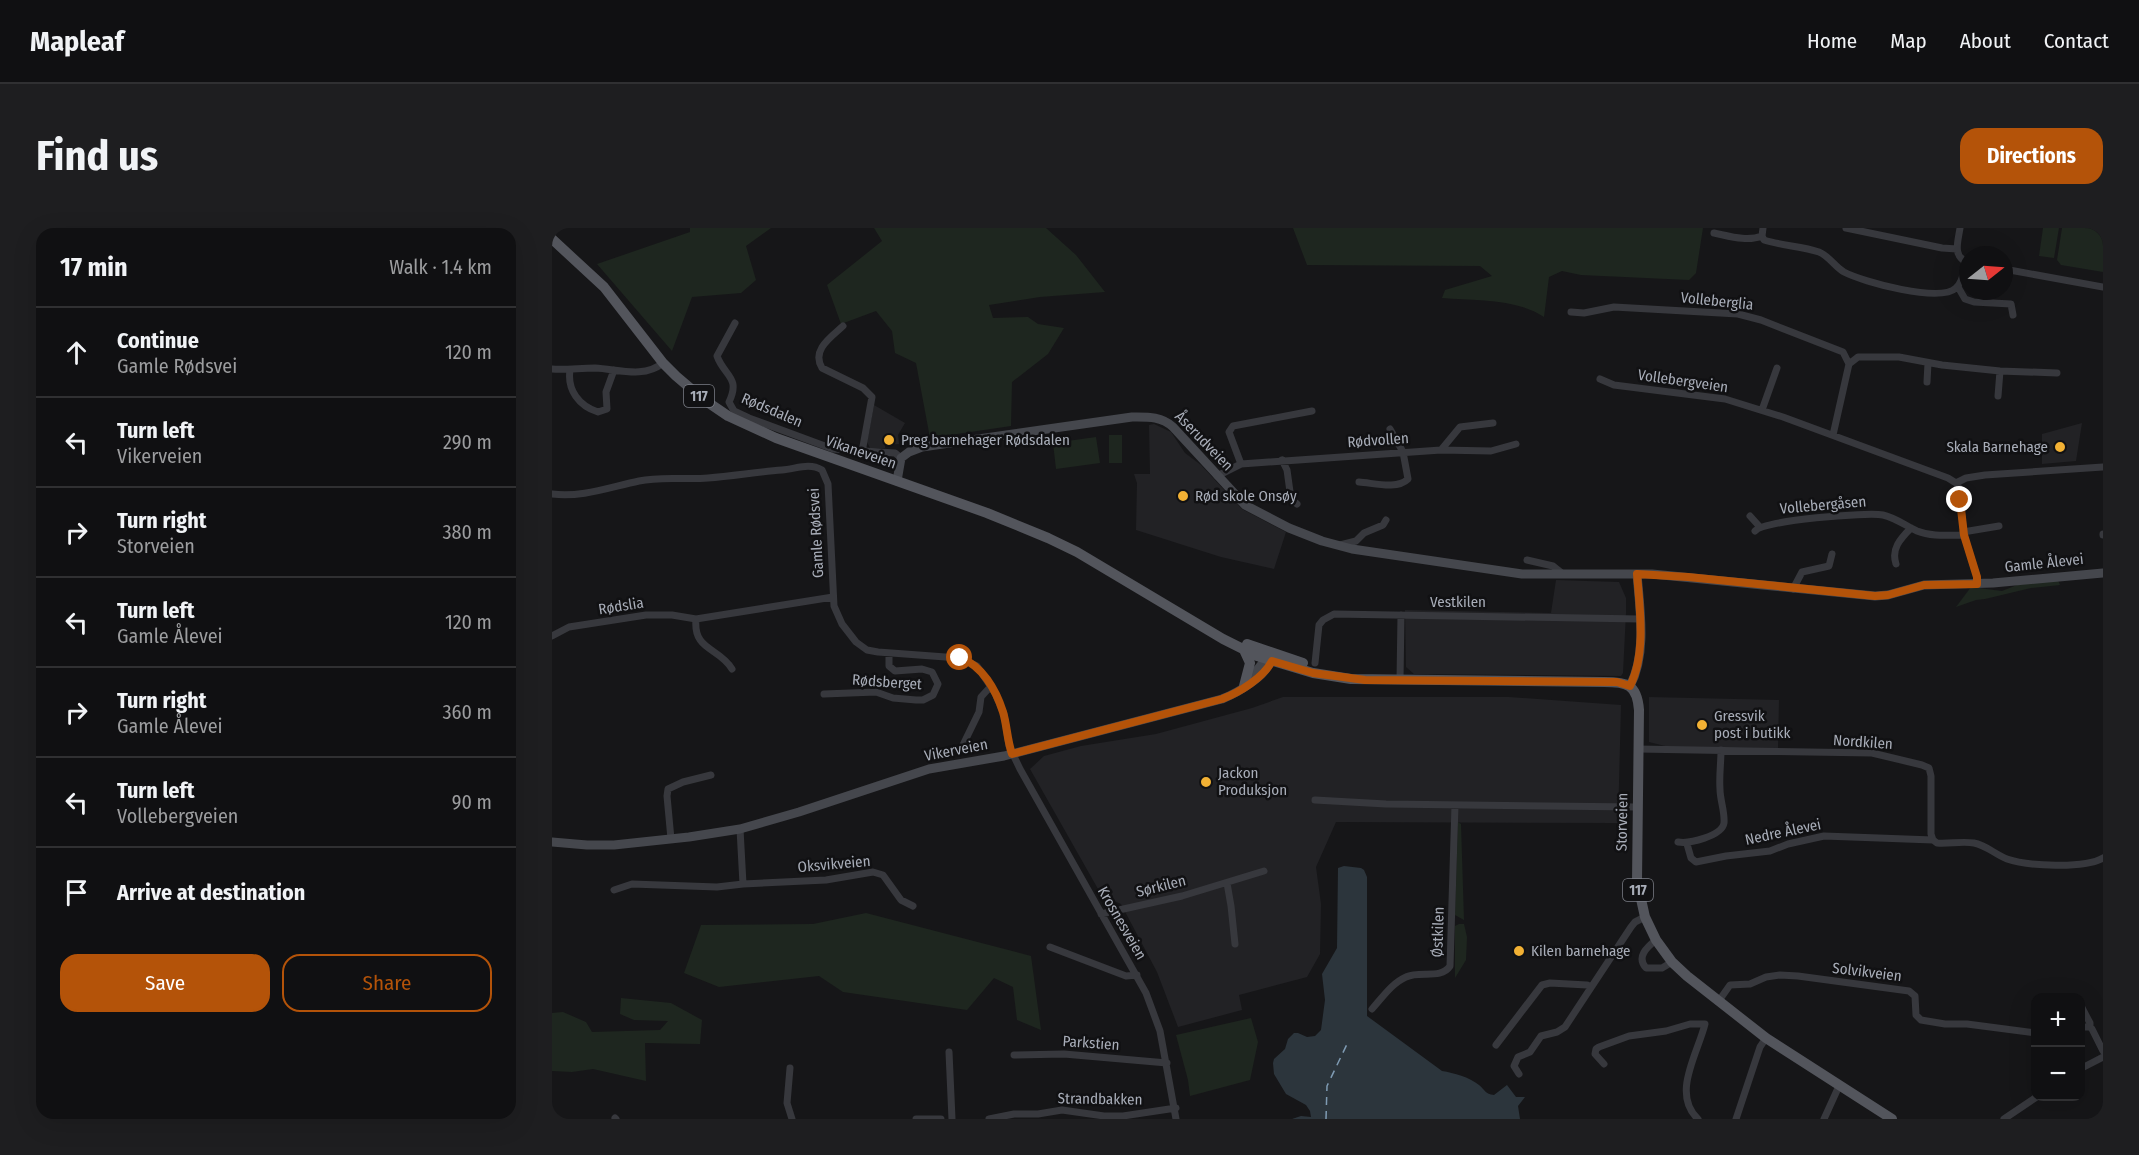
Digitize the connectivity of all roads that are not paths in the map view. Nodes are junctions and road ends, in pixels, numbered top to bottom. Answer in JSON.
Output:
{"nodes":[{"id":1,"x":1846,"y":228,"type":"edge"},
{"id":2,"x":1960,"y":228,"type":"edge"},
{"id":3,"x":1762,"y":232,"type":"edge"},
{"id":4,"x":1886,"y":232,"type":"edge"},
{"id":5,"x":1714,"y":233,"type":"dead end"},
{"id":6,"x":552,"y":239,"type":"edge"},
{"id":7,"x":1957,"y":249,"type":"junction"},
{"id":8,"x":1959,"y":254,"type":"edge"},
{"id":9,"x":2013,"y":271,"type":"edge"},
{"id":10,"x":1958,"y":287,"type":"joint"},
{"id":11,"x":2103,"y":287,"type":"edge"},
{"id":12,"x":1571,"y":312,"type":"dead end"},
{"id":13,"x":2013,"y":315,"type":"dead end"},
{"id":14,"x":735,"y":323,"type":"dead end"},
{"id":15,"x":843,"y":326,"type":"dead end"},
{"id":16,"x":1853,"y":360,"type":"junction"},
{"id":17,"x":663,"y":363,"type":"junction"},
{"id":18,"x":1928,"y":363,"type":"junction"},
{"id":19,"x":1777,"y":368,"type":"dead end"},
{"id":20,"x":552,"y":369,"type":"edge"},
{"id":21,"x":570,"y":370,"type":"junction"},
{"id":22,"x":614,"y":370,"type":"junction"},
{"id":23,"x":2000,"y":371,"type":"junction"},
{"id":24,"x":2057,"y":373,"type":"dead end"},
{"id":25,"x":1600,"y":379,"type":"dead end"},
{"id":26,"x":1927,"y":382,"type":"dead end"},
{"id":27,"x":1998,"y":396,"type":"dead end"},
{"id":28,"x":1762,"y":410,"type":"junction"},
{"id":29,"x":1312,"y":411,"type":"dead end"},
{"id":30,"x":1493,"y":423,"type":"dead end"},
{"id":31,"x":1390,"y":429,"type":"dead end"},
{"id":32,"x":1833,"y":435,"type":"junction"},
{"id":33,"x":1516,"y":444,"type":"dead end"},
{"id":34,"x":1441,"y":450,"type":"junction"},
{"id":35,"x":862,"y":452,"type":"junction"},
{"id":36,"x":1403,"y":452,"type":"junction"},
{"id":37,"x":901,"y":458,"type":"junction"},
{"id":38,"x":1282,"y":460,"type":"junction"},
{"id":39,"x":1241,"y":464,"type":"junction"},
{"id":40,"x":2103,"y":467,"type":"edge"},
{"id":41,"x":1217,"y":476,"type":"junction"},
{"id":42,"x":897,"y":481,"type":"junction"},
{"id":43,"x":1359,"y":482,"type":"dead end"},
{"id":44,"x":1956,"y":483,"type":"junction"},
{"id":45,"x":552,"y":494,"type":"edge"},
{"id":46,"x":1296,"y":504,"type":"dead end"},
{"id":47,"x":1750,"y":516,"type":"dead end"},
{"id":48,"x":1386,"y":520,"type":"dead end"},
{"id":49,"x":1999,"y":526,"type":"dead end"},
{"id":50,"x":1911,"y":528,"type":"junction"},
{"id":51,"x":1963,"y":533,"type":"junction"},
{"id":52,"x":1338,"y":545,"type":"junction"},
{"id":53,"x":1832,"y":554,"type":"dead end"},
{"id":54,"x":1527,"y":560,"type":"dead end"},
{"id":55,"x":1896,"y":564,"type":"dead end"},
{"id":56,"x":2103,"y":573,"type":"edge"},
{"id":57,"x":1563,"y":574,"type":"junction"},
{"id":58,"x":1637,"y":574,"type":"junction"},
{"id":59,"x":1977,"y":584,"type":"junction"},
{"id":60,"x":1793,"y":589,"type":"junction"},
{"id":61,"x":832,"y":597,"type":"junction"},
{"id":62,"x":1401,"y":615,"type":"junction"},
{"id":63,"x":696,"y":619,"type":"junction"},
{"id":64,"x":1640,"y":619,"type":"junction"},
{"id":65,"x":1208,"y":628,"type":"junction"},
{"id":66,"x":552,"y":636,"type":"edge"},
{"id":67,"x":1243,"y":650,"type":"junction"},
{"id":68,"x":889,"y":653,"type":"junction"},
{"id":69,"x":1269,"y":658,"type":"junction"},
{"id":70,"x":1315,"y":663,"type":"dead end"},
{"id":71,"x":732,"y":669,"type":"dead end"},
{"id":72,"x":1400,"y":680,"type":"junction"},
{"id":73,"x":1244,"y":686,"type":"junction"},
{"id":74,"x":1630,"y":686,"type":"junction"},
{"id":75,"x":991,"y":687,"type":"junction"},
{"id":76,"x":824,"y":694,"type":"dead end"},
{"id":77,"x":962,"y":747,"type":"dead end"},
{"id":78,"x":1638,"y":749,"type":"junction"},
{"id":79,"x":1721,"y":750,"type":"junction"},
{"id":80,"x":1012,"y":754,"type":"junction"},
{"id":81,"x":711,"y":775,"type":"dead end"},
{"id":82,"x":1316,"y":800,"type":"dead end"},
{"id":83,"x":1455,"y":805,"type":"junction"},
{"id":84,"x":1637,"y":807,"type":"junction"},
{"id":85,"x":740,"y":828,"type":"junction"},
{"id":86,"x":671,"y":839,"type":"junction"},
{"id":87,"x":1933,"y":840,"type":"junction"},
{"id":88,"x":552,"y":842,"type":"edge"},
{"id":89,"x":1678,"y":842,"type":"dead end"},
{"id":90,"x":1687,"y":844,"type":"junction"},
{"id":91,"x":2103,"y":858,"type":"edge"},
{"id":92,"x":1264,"y":871,"type":"dead end"},
{"id":93,"x":1227,"y":883,"type":"junction"},
{"id":94,"x":743,"y":884,"type":"junction"},
{"id":95,"x":615,"y":890,"type":"dead end"},
{"id":96,"x":913,"y":906,"type":"dead end"},
{"id":97,"x":1101,"y":914,"type":"junction"},
{"id":98,"x":1645,"y":917,"type":"junction"},
{"id":99,"x":1656,"y":940,"type":"junction"},
{"id":100,"x":1234,"y":944,"type":"dead end"},
{"id":101,"x":1050,"y":947,"type":"dead end"},
{"id":102,"x":1672,"y":962,"type":"junction"},
{"id":103,"x":1137,"y":975,"type":"junction"},
{"id":104,"x":1591,"y":987,"type":"junction"},
{"id":105,"x":1718,"y":1002,"type":"junction"},
{"id":106,"x":1372,"y":1009,"type":"dead end"},
{"id":107,"x":2085,"y":1014,"type":"edge"},
{"id":108,"x":2085,"y":1027,"type":"edge"},
{"id":109,"x":2090,"y":1027,"type":"junction"},
{"id":110,"x":2031,"y":1033,"type":"edge"},
{"id":111,"x":1766,"y":1038,"type":"junction"},
{"id":112,"x":1496,"y":1045,"type":"dead end"},
{"id":113,"x":2103,"y":1051,"type":"edge"},
{"id":114,"x":949,"y":1052,"type":"dead end"},
{"id":115,"x":1014,"y":1055,"type":"dead end"},
{"id":116,"x":2103,"y":1057,"type":"edge"},
{"id":117,"x":1167,"y":1062,"type":"junction"},
{"id":118,"x":1604,"y":1064,"type":"dead end"},
{"id":119,"x":2085,"y":1066,"type":"edge"},
{"id":120,"x":790,"y":1068,"type":"dead end"},
{"id":121,"x":1519,"y":1074,"type":"dead end"},
{"id":122,"x":1839,"y":1086,"type":"junction"},
{"id":123,"x":2031,"y":1101,"type":"edge"},
{"id":124,"x":1176,"y":1108,"type":"junction"},
{"id":125,"x":792,"y":1119,"type":"edge"},
{"id":126,"x":916,"y":1119,"type":"edge"},
{"id":127,"x":941,"y":1119,"type":"edge"},
{"id":128,"x":952,"y":1119,"type":"edge"},
{"id":129,"x":989,"y":1119,"type":"edge"},
{"id":130,"x":1176,"y":1119,"type":"edge"},
{"id":131,"x":1698,"y":1119,"type":"edge"},
{"id":132,"x":1736,"y":1119,"type":"edge"},
{"id":133,"x":1824,"y":1119,"type":"edge"},
{"id":134,"x":1892,"y":1119,"type":"edge"},
{"id":135,"x":2004,"y":1119,"type":"edge"}],
"edges":[{"from":1,"to":4,"type":"street"},
{"from":2,"to":7,"type":"street"},
{"from":3,"to":5,"type":"street"},
{"from":3,"to":10,"type":"street"},
{"from":4,"to":7,"type":"street"},
{"from":6,"to":17,"type":"main road","name":"Vikaneveien","number":"117"},
{"from":7,"to":8,"type":"street"},
{"from":9,"to":11,"type":"street"},
{"from":10,"to":13,"type":"street"},
{"from":12,"to":16,"type":"street","name":"Volleberglia"},
{"from":14,"to":35,"type":"street","name":"Rødsdalen"},
{"from":15,"to":35,"type":"street"},
{"from":16,"to":18,"type":"street"},
{"from":16,"to":32,"type":"street"},
{"from":17,"to":22,"type":"street"},
{"from":17,"to":42,"type":"main road","name":"Vikaneveien","number":"117"},
{"from":18,"to":23,"type":"street"},
{"from":18,"to":26,"type":"street"},
{"from":19,"to":28,"type":"street"},
{"from":20,"to":21,"type":"street"},
{"from":21,"to":22,"type":"street"},
{"from":21,"to":22,"type":"street"},
{"from":23,"to":24,"type":"street"},
{"from":23,"to":27,"type":"street"},
{"from":25,"to":28,"type":"street","name":"Vollebergveien"},
{"from":28,"to":32,"type":"street","name":"Vollebergveien"},
{"from":29,"to":39,"type":"street"},
{"from":30,"to":34,"type":"street"},
{"from":31,"to":36,"type":"street"},
{"from":32,"to":44,"type":"street","name":"Vollebergveien"},
{"from":33,"to":34,"type":"street","name":"Rødvollen"},
{"from":34,"to":36,"type":"street","name":"Rødvollen"},
{"from":35,"to":37,"type":"street","name":"Rødsdalen"},
{"from":36,"to":38,"type":"street","name":"Rødvollen"},
{"from":36,"to":43,"type":"street"},
{"from":37,"to":41,"type":"main road","name":"Åserudveien"},
{"from":37,"to":42,"type":"main road"},
{"from":38,"to":39,"type":"street","name":"Rødvollen"},
{"from":38,"to":46,"type":"street"},
{"from":39,"to":41,"type":"street","name":"Rødvollen"},
{"from":40,"to":44,"type":"street"},
{"from":41,"to":52,"type":"main road","name":"Åserudveien"},
{"from":42,"to":65,"type":"main road","name":"Vikaneveien","number":"117"},
{"from":44,"to":51,"type":"street"},
{"from":45,"to":61,"type":"street","name":"Gamle Rødsvei"},
{"from":47,"to":50,"type":"street","name":"Vollebergåsen"},
{"from":48,"to":52,"type":"street"},
{"from":49,"to":51,"type":"street","name":"Vollebergåsen"},
{"from":50,"to":51,"type":"street","name":"Vollebergåsen"},
{"from":50,"to":55,"type":"street"},
{"from":51,"to":59,"type":"street"},
{"from":52,"to":57,"type":"main road","name":"Åserudveien"},
{"from":53,"to":60,"type":"street"},
{"from":54,"to":57,"type":"street"},
{"from":56,"to":59,"type":"main road","name":"Gamle Ålevei"},
{"from":57,"to":58,"type":"main road","name":"Åserudveien"},
{"from":58,"to":60,"type":"main road","name":"Gamle Ålevei"},
{"from":58,"to":64,"type":"main road"},
{"from":59,"to":60,"type":"main road","name":"Gamle Ålevei"},
{"from":61,"to":63,"type":"street","name":"Rødslia"},
{"from":61,"to":68,"type":"street","name":"Gamle Rødsvei"},
{"from":62,"to":64,"type":"street","name":"Vestkilen"},
{"from":62,"to":70,"type":"street","name":"Vestkilen"},
{"from":62,"to":72,"type":"street"},
{"from":63,"to":66,"type":"street","name":"Rødslia"},
{"from":63,"to":71,"type":"street"},
{"from":64,"to":74,"type":"main road"},
{"from":65,"to":67,"type":"main road","name":"Vikaneveien","number":"117"},
{"from":65,"to":69,"type":"main road","name":"Vikaneveien","number":"117"},
{"from":67,"to":69,"type":"main road","name":"Vikaneveien","number":"117"},
{"from":67,"to":73,"type":"main road"},
{"from":68,"to":75,"type":"street","name":"Gamle Rødsvei"},
{"from":68,"to":76,"type":"street","name":"Rødsberget"},
{"from":69,"to":72,"type":"main road","number":"117"},
{"from":69,"to":73,"type":"main road","name":"Vikerveien"},
{"from":72,"to":74,"type":"main road","number":"117"},
{"from":73,"to":80,"type":"main road","name":"Vikerveien"},
{"from":74,"to":78,"type":"main road","name":"Storveien","number":"117"},
{"from":75,"to":77,"type":"street"},
{"from":75,"to":80,"type":"street","name":"Gamle Rødsvei"},
{"from":78,"to":79,"type":"street","name":"Nordkilen"},
{"from":78,"to":84,"type":"main road","name":"Storveien","number":"117"},
{"from":79,"to":87,"type":"street","name":"Nordkilen"},
{"from":79,"to":90,"type":"street"},
{"from":80,"to":85,"type":"main road","name":"Vikerveien"},
{"from":80,"to":97,"type":"street","name":"Krosnesveien"},
{"from":81,"to":86,"type":"street"},
{"from":82,"to":83,"type":"street"},
{"from":83,"to":84,"type":"street"},
{"from":83,"to":106,"type":"street","name":"Østkilen"},
{"from":84,"to":98,"type":"main road","name":"Storveien","number":"117"},
{"from":85,"to":86,"type":"main road","name":"Vikerveien"},
{"from":85,"to":94,"type":"street"},
{"from":86,"to":88,"type":"main road","name":"Vikerveien"},
{"from":87,"to":90,"type":"street","name":"Nedre Ålevei"},
{"from":87,"to":91,"type":"street"},
{"from":89,"to":90,"type":"street"},
{"from":92,"to":93,"type":"street","name":"Sørkilen"},
{"from":93,"to":97,"type":"street","name":"Sørkilen"},
{"from":93,"to":100,"type":"street"},
{"from":94,"to":95,"type":"street","name":"Oksvikveien"},
{"from":94,"to":96,"type":"street","name":"Oksvikveien"},
{"from":97,"to":103,"type":"street","name":"Krosnesveien"},
{"from":98,"to":99,"type":"main road","name":"Storveien","number":"117"},
{"from":98,"to":104,"type":"street"},
{"from":99,"to":102,"type":"main road","name":"Storveien","number":"117"},
{"from":99,"to":102,"type":"street"},
{"from":101,"to":103,"type":"street"},
{"from":102,"to":105,"type":"main road","name":"Storveien","number":"117"},
{"from":103,"to":117,"type":"street","name":"Krosnesveien"},
{"from":104,"to":112,"type":"street"},
{"from":104,"to":121,"type":"street"},
{"from":105,"to":110,"type":"street","name":"Solvikveien"},
{"from":105,"to":111,"type":"main road","name":"Storveien","number":"117"},
{"from":107,"to":109,"type":"street"},
{"from":108,"to":109,"type":"street"},
{"from":109,"to":113,"type":"street"},
{"from":111,"to":122,"type":"main road","name":"Storveien","number":"117"},
{"from":111,"to":132,"type":"street"},
{"from":114,"to":128,"type":"street"},
{"from":115,"to":117,"type":"street","name":"Parkstien"},
{"from":116,"to":119,"type":"street"},
{"from":117,"to":124,"type":"street","name":"Krosnesveien"},
{"from":118,"to":131,"type":"street"},
{"from":120,"to":125,"type":"street"},
{"from":122,"to":133,"type":"street"},
{"from":122,"to":134,"type":"main road","name":"Storveien","number":"117"},
{"from":123,"to":135,"type":"street"},
{"from":124,"to":129,"type":"street","name":"Strandbakken"},
{"from":124,"to":130,"type":"street","name":"Krosnesveien"},
{"from":126,"to":127,"type":"street"}]}
